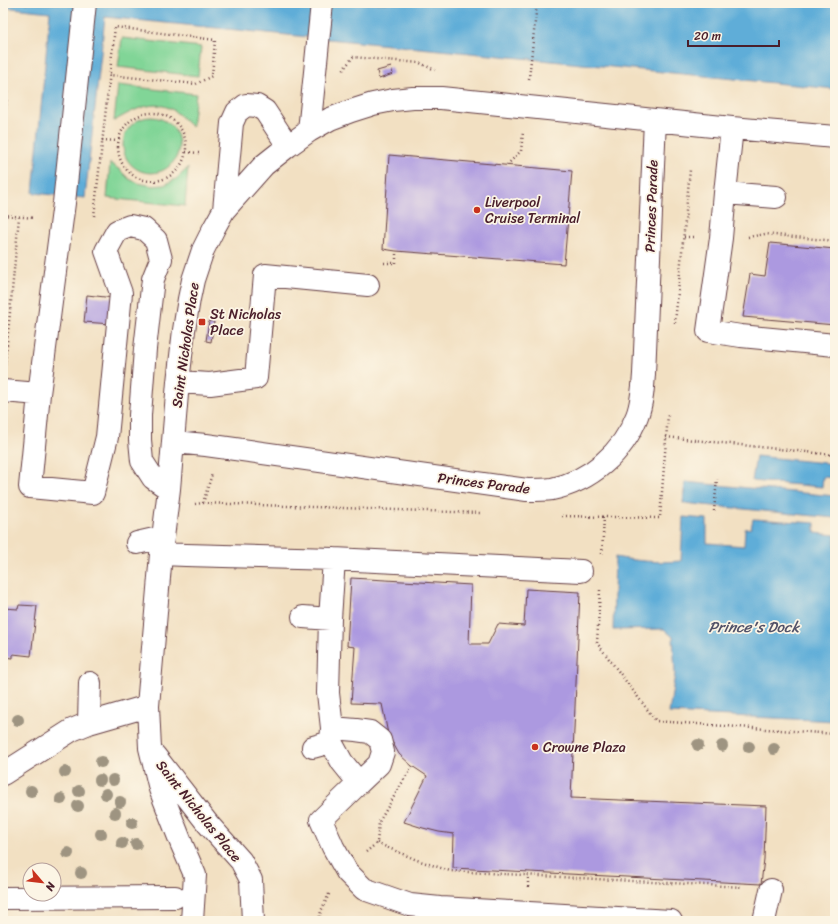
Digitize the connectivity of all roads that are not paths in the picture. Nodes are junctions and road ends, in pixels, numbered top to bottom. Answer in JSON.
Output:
{"nodes":[{"id":1,"x":85,"y":3,"type":"edge"},
{"id":2,"x":322,"y":3,"type":"edge"},
{"id":3,"x":655,"y":120,"type":"junction"},
{"id":4,"x":732,"y":128,"type":"junction"},
{"id":5,"x":309,"y":131,"type":"junction"},
{"id":6,"x":835,"y":137,"type":"edge"},
{"id":7,"x":288,"y":146,"type":"junction"},
{"id":8,"x":725,"y":194,"type":"junction"},
{"id":9,"x":776,"y":197,"type":"dead end"},
{"id":10,"x":224,"y":210,"type":"junction"},
{"id":11,"x":368,"y":284,"type":"dead end"},
{"id":12,"x":835,"y":345,"type":"edge"},
{"id":13,"x":178,"y":382,"type":"junction"},
{"id":14,"x":3,"y":391,"type":"edge"},
{"id":15,"x":39,"y":394,"type":"junction"},
{"id":16,"x":173,"y":442,"type":"junction"},
{"id":17,"x":169,"y":488,"type":"junction"},
{"id":18,"x":137,"y":543,"type":"dead end"},
{"id":19,"x":162,"y":545,"type":"junction"},
{"id":20,"x":334,"y":559,"type":"junction"},
{"id":21,"x":581,"y":571,"type":"dead end"},
{"id":22,"x":303,"y":617,"type":"dead end"},
{"id":23,"x":330,"y":619,"type":"junction"},
{"id":24,"x":90,"y":683,"type":"dead end"},
{"id":25,"x":148,"y":706,"type":"junction"},
{"id":26,"x":89,"y":723,"type":"junction"},
{"id":27,"x":325,"y":739,"type":"junction"},
{"id":28,"x":150,"y":748,"type":"junction"},
{"id":29,"x":3,"y":774,"type":"edge"},
{"id":30,"x":359,"y":783,"type":"junction"},
{"id":31,"x":771,"y":890,"type":"road end"},
{"id":32,"x":175,"y":897,"type":"dead end"},
{"id":33,"x":3,"y":898,"type":"edge"},
{"id":34,"x":192,"y":921,"type":"edge"},
{"id":35,"x":253,"y":921,"type":"edge"},
{"id":36,"x":672,"y":921,"type":"edge"},
{"id":37,"x":764,"y":921,"type":"edge"}],
"edges":[{"from":1,"to":15,"type":"street"},
{"from":2,"to":5,"type":"street"},
{"from":3,"to":4,"type":"street"},
{"from":3,"to":5,"type":"street","name":"Saint Nicholas Place"},
{"from":3,"to":16,"type":"street","name":"Princes Parade"},
{"from":4,"to":6,"type":"street"},
{"from":4,"to":8,"type":"street"},
{"from":5,"to":7,"type":"street","name":"Saint Nicholas Place"},
{"from":7,"to":10,"type":"street","name":"Saint Nicholas Place"},
{"from":7,"to":10,"type":"street"},
{"from":8,"to":9,"type":"street"},
{"from":8,"to":12,"type":"street"},
{"from":10,"to":13,"type":"street","name":"Saint Nicholas Place"},
{"from":11,"to":13,"type":"street"},
{"from":13,"to":16,"type":"street","name":"Saint Nicholas Place"},
{"from":14,"to":15,"type":"street"},
{"from":15,"to":17,"type":"street"},
{"from":16,"to":17,"type":"street","name":"Saint Nicholas Place"},
{"from":17,"to":19,"type":"street","name":"Saint Nicholas Place"},
{"from":18,"to":19,"type":"street"},
{"from":19,"to":20,"type":"street"},
{"from":19,"to":25,"type":"street","name":"Saint Nicholas Place"},
{"from":20,"to":21,"type":"street"},
{"from":20,"to":23,"type":"street"},
{"from":22,"to":23,"type":"street"},
{"from":23,"to":27,"type":"street"},
{"from":24,"to":26,"type":"street"},
{"from":25,"to":26,"type":"street"},
{"from":25,"to":28,"type":"street","name":"Saint Nicholas Place"},
{"from":26,"to":29,"type":"street"},
{"from":27,"to":30,"type":"street"},
{"from":27,"to":30,"type":"street"},
{"from":28,"to":34,"type":"street","name":"Saint Nicholas Place"},
{"from":28,"to":35,"type":"street","name":"Saint Nicholas Place"},
{"from":30,"to":36,"type":"street"},
{"from":31,"to":37,"type":"street"},
{"from":32,"to":33,"type":"street"}]}
